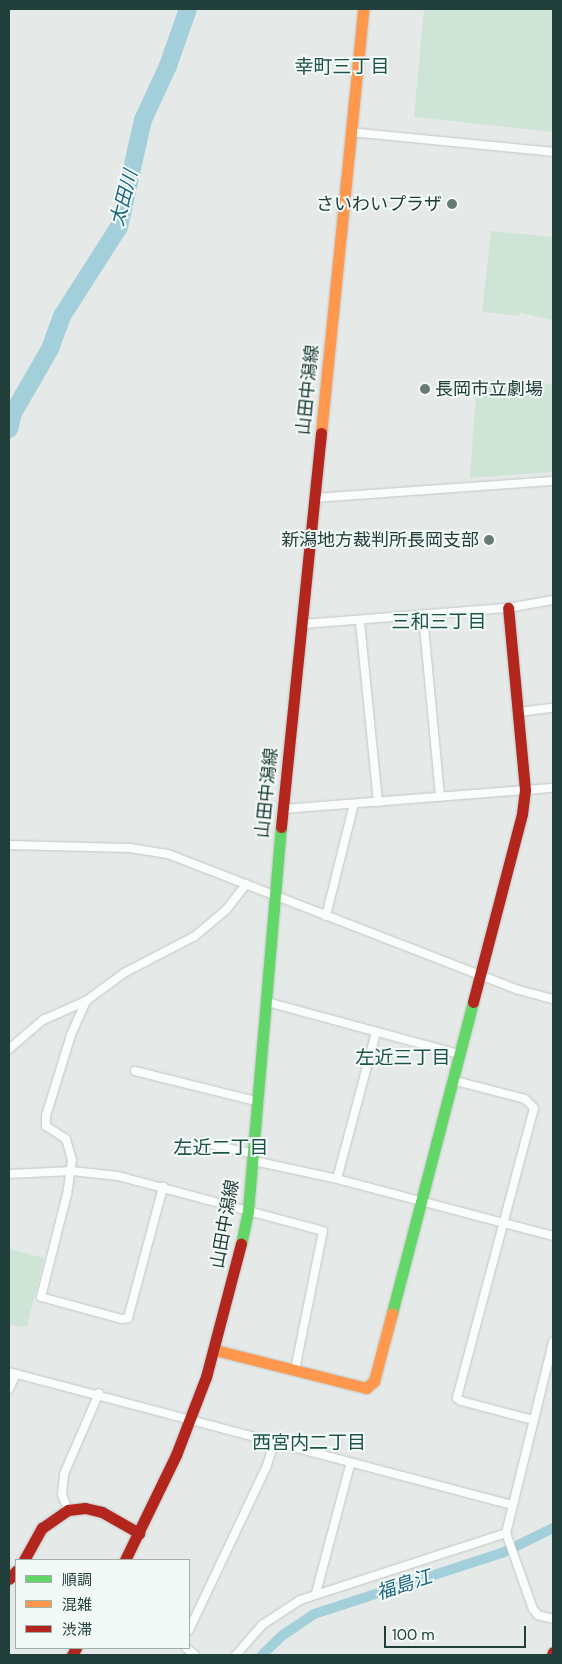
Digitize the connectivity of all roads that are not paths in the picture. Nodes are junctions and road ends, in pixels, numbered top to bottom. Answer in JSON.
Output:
{"nodes":[{"id":1,"x":363,"y":9,"type":"edge"},
{"id":2,"x":350,"y":132,"type":"junction"},
{"id":3,"x":553,"y":152,"type":"edge"},
{"id":4,"x":553,"y":480,"type":"edge"},
{"id":5,"x":315,"y":498,"type":"junction"},
{"id":6,"x":553,"y":600,"type":"edge"},
{"id":7,"x":508,"y":608,"type":"junction"},
{"id":8,"x":423,"y":616,"type":"junction"},
{"id":9,"x":360,"y":622,"type":"junction"},
{"id":10,"x":303,"y":624,"type":"junction"},
{"id":11,"x":553,"y":708,"type":"edge"},
{"id":12,"x":518,"y":712,"type":"junction"},
{"id":13,"x":553,"y":788,"type":"edge"},
{"id":14,"x":525,"y":790,"type":"junction"},
{"id":15,"x":440,"y":796,"type":"junction"},
{"id":16,"x":378,"y":802,"type":"junction"},
{"id":17,"x":354,"y":804,"type":"junction"},
{"id":18,"x":284,"y":809,"type":"junction"},
{"id":19,"x":9,"y":845,"type":"edge"},
{"id":20,"x":246,"y":884,"type":"junction"},
{"id":21,"x":275,"y":896,"type":"junction"},
{"id":22,"x":326,"y":916,"type":"junction"},
{"id":23,"x":481,"y":976,"type":"junction"},
{"id":24,"x":553,"y":999,"type":"edge"},
{"id":25,"x":86,"y":1001,"type":"junction"},
{"id":26,"x":267,"y":1002,"type":"junction"},
{"id":27,"x":376,"y":1032,"type":"junction"},
{"id":28,"x":9,"y":1049,"type":"edge"},
{"id":29,"x":458,"y":1054,"type":"junction"},
{"id":30,"x":135,"y":1071,"type":"dead end"},
{"id":31,"x":452,"y":1080,"type":"junction"},
{"id":32,"x":259,"y":1102,"type":"junction"},
{"id":33,"x":200,"y":1142,"type":"dead end"},
{"id":34,"x":254,"y":1157,"type":"junction"},
{"id":35,"x":72,"y":1171,"type":"junction"},
{"id":36,"x":9,"y":1174,"type":"edge"},
{"id":37,"x":337,"y":1179,"type":"junction"},
{"id":38,"x":164,"y":1187,"type":"junction"},
{"id":39,"x":419,"y":1203,"type":"junction"},
{"id":40,"x":248,"y":1210,"type":"junction"},
{"id":41,"x":502,"y":1224,"type":"junction"},
{"id":42,"x":553,"y":1236,"type":"edge"},
{"id":43,"x":553,"y":1342,"type":"edge"},
{"id":44,"x":216,"y":1350,"type":"junction"},
{"id":45,"x":295,"y":1370,"type":"junction"},
{"id":46,"x":12,"y":1373,"type":"edge"},
{"id":47,"x":9,"y":1389,"type":"edge"},
{"id":48,"x":99,"y":1393,"type":"junction"},
{"id":49,"x":191,"y":1419,"type":"junction"},
{"id":50,"x":534,"y":1420,"type":"junction"},
{"id":51,"x":274,"y":1443,"type":"junction"},
{"id":52,"x":350,"y":1465,"type":"junction"},
{"id":53,"x":512,"y":1505,"type":"junction"},
{"id":54,"x":68,"y":1510,"type":"junction"},
{"id":55,"x":139,"y":1533,"type":"junction"},
{"id":56,"x":508,"y":1536,"type":"junction"},
{"id":57,"x":25,"y":1559,"type":"edge"},
{"id":58,"x":126,"y":1559,"type":"edge"},
{"id":59,"x":316,"y":1593,"type":"junction"},
{"id":60,"x":553,"y":1619,"type":"edge"},
{"id":61,"x":190,"y":1628,"type":"edge"},
{"id":62,"x":236,"y":1655,"type":"edge"}],
"edges":[{"from":1,"to":2,"type":"main road","name":"山田中潟線"},
{"from":2,"to":3,"type":"street"},
{"from":2,"to":5,"type":"main road","name":"山田中潟線"},
{"from":4,"to":5,"type":"street"},
{"from":5,"to":10,"type":"main road","name":"山田中潟線"},
{"from":6,"to":7,"type":"street"},
{"from":7,"to":8,"type":"street"},
{"from":7,"to":12,"type":"main road"},
{"from":8,"to":9,"type":"street"},
{"from":8,"to":15,"type":"street"},
{"from":9,"to":10,"type":"street"},
{"from":9,"to":16,"type":"street"},
{"from":10,"to":18,"type":"main road","name":"山田中潟線"},
{"from":11,"to":12,"type":"street"},
{"from":12,"to":14,"type":"main road"},
{"from":13,"to":14,"type":"street"},
{"from":14,"to":15,"type":"street"},
{"from":14,"to":23,"type":"main road"},
{"from":15,"to":16,"type":"street"},
{"from":16,"to":17,"type":"street"},
{"from":17,"to":18,"type":"street"},
{"from":17,"to":22,"type":"street"},
{"from":18,"to":21,"type":"main road","name":"山田中潟線"},
{"from":19,"to":20,"type":"street"},
{"from":20,"to":21,"type":"street"},
{"from":20,"to":25,"type":"street"},
{"from":21,"to":22,"type":"street"},
{"from":21,"to":26,"type":"main road","name":"山田中潟線"},
{"from":22,"to":23,"type":"street"},
{"from":23,"to":24,"type":"street"},
{"from":23,"to":29,"type":"main road"},
{"from":25,"to":28,"type":"street"},
{"from":25,"to":35,"type":"street"},
{"from":26,"to":27,"type":"street"},
{"from":26,"to":32,"type":"main road","name":"山田中潟線"},
{"from":27,"to":29,"type":"street"},
{"from":27,"to":37,"type":"street"},
{"from":29,"to":31,"type":"main road"},
{"from":30,"to":32,"type":"street"},
{"from":31,"to":39,"type":"main road"},
{"from":31,"to":41,"type":"street"},
{"from":32,"to":34,"type":"main road","name":"山田中潟線"},
{"from":33,"to":34,"type":"street"},
{"from":34,"to":37,"type":"street"},
{"from":34,"to":40,"type":"main road","name":"山田中潟線"},
{"from":35,"to":36,"type":"street"},
{"from":35,"to":38,"type":"street"},
{"from":35,"to":38,"type":"street"},
{"from":37,"to":39,"type":"street"},
{"from":38,"to":40,"type":"street"},
{"from":39,"to":41,"type":"street"},
{"from":39,"to":45,"type":"main road"},
{"from":40,"to":44,"type":"main road","name":"山田中潟線"},
{"from":40,"to":45,"type":"street"},
{"from":41,"to":42,"type":"street"},
{"from":41,"to":50,"type":"street"},
{"from":43,"to":50,"type":"street"},
{"from":44,"to":45,"type":"main road"},
{"from":44,"to":49,"type":"main road","name":"山田中潟線"},
{"from":46,"to":47,"type":"street"},
{"from":46,"to":48,"type":"street"},
{"from":48,"to":49,"type":"street"},
{"from":48,"to":54,"type":"street"},
{"from":49,"to":51,"type":"street"},
{"from":49,"to":55,"type":"main road","name":"山田中潟線"},
{"from":50,"to":53,"type":"street"},
{"from":51,"to":52,"type":"street"},
{"from":51,"to":61,"type":"street"},
{"from":52,"to":53,"type":"street"},
{"from":52,"to":59,"type":"street"},
{"from":53,"to":56,"type":"street"},
{"from":54,"to":55,"type":"main road"},
{"from":54,"to":57,"type":"main road"},
{"from":55,"to":58,"type":"main road","name":"山田中潟線"},
{"from":56,"to":59,"type":"street"},
{"from":56,"to":60,"type":"street"},
{"from":59,"to":62,"type":"street"}]}
